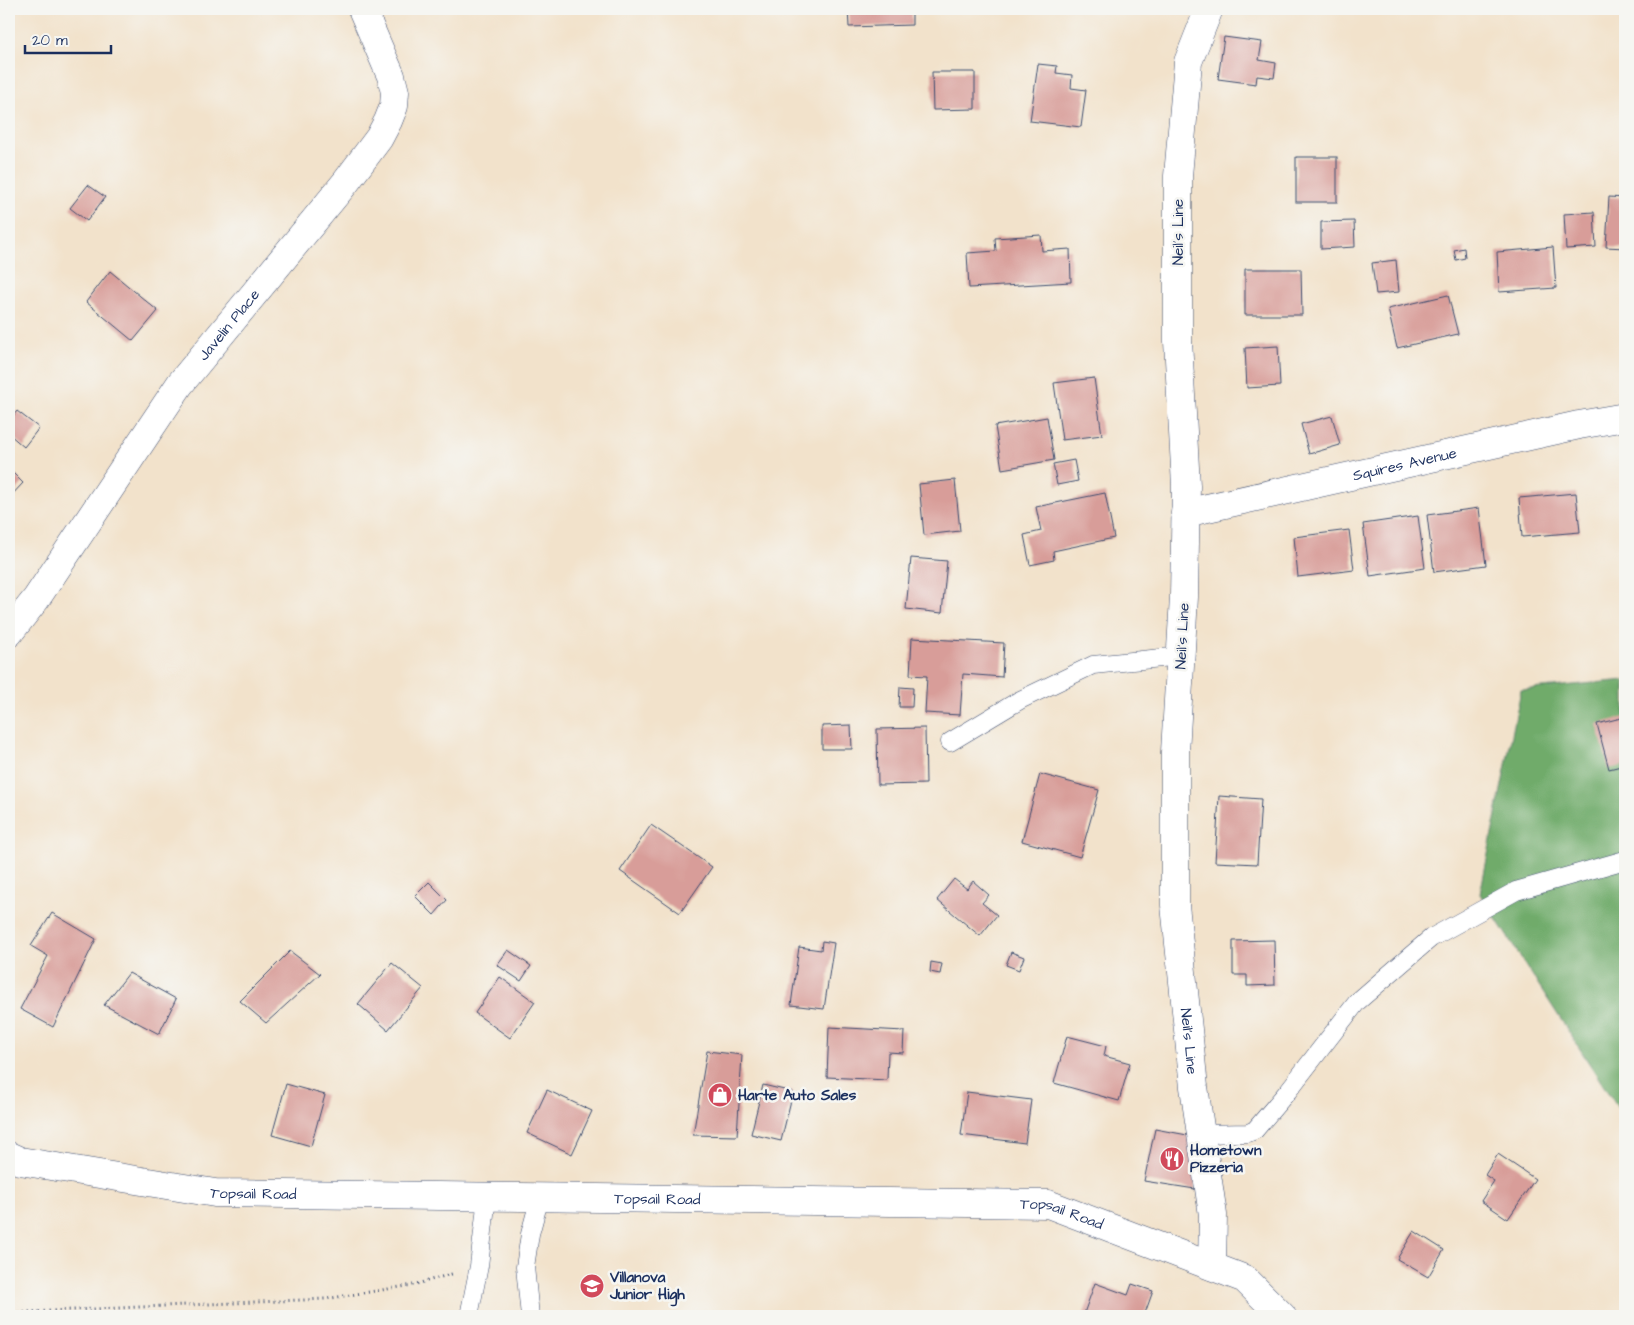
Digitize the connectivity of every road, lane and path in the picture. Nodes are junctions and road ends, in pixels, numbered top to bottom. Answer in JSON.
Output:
{"nodes":[{"id":1,"x":362,"y":9,"type":"edge"},
{"id":2,"x":1209,"y":9,"type":"edge"},
{"id":3,"x":1625,"y":417,"type":"edge"},
{"id":4,"x":1185,"y":512,"type":"junction"},
{"id":5,"x":9,"y":633,"type":"edge"},
{"id":6,"x":1180,"y":656,"type":"junction"},
{"id":7,"x":950,"y":742,"type":"dead end"},
{"id":8,"x":1625,"y":860,"type":"edge"},
{"id":9,"x":1201,"y":1134,"type":"junction"},
{"id":10,"x":9,"y":1156,"type":"edge"},
{"id":11,"x":487,"y":1197,"type":"junction"},
{"id":12,"x":540,"y":1197,"type":"junction"},
{"id":13,"x":479,"y":1266,"type":"junction"},
{"id":14,"x":1212,"y":1266,"type":"junction"},
{"id":15,"x":9,"y":1314,"type":"edge"},
{"id":16,"x":469,"y":1316,"type":"edge"},
{"id":17,"x":530,"y":1316,"type":"edge"},
{"id":18,"x":1282,"y":1316,"type":"edge"}],
"edges":[{"from":1,"to":5,"type":"street","name":"Javelin Place"},
{"from":2,"to":4,"type":"street","name":"Neil's Line"},
{"from":3,"to":4,"type":"street","name":"Squires Avenue"},
{"from":4,"to":6,"type":"street","name":"Neil's Line"},
{"from":6,"to":7,"type":"lane"},
{"from":6,"to":9,"type":"street","name":"Neil's Line"},
{"from":8,"to":9,"type":"lane"},
{"from":9,"to":14,"type":"street","name":"Neil's Line"},
{"from":10,"to":11,"type":"street","name":"Topsail Road"},
{"from":11,"to":12,"type":"street","name":"Topsail Road"},
{"from":11,"to":13,"type":"lane"},
{"from":12,"to":14,"type":"street","name":"Topsail Road"},
{"from":12,"to":17,"type":"lane"},
{"from":13,"to":15,"type":"path"},
{"from":13,"to":16,"type":"lane"},
{"from":14,"to":18,"type":"street","name":"Topsail Road"}]}
